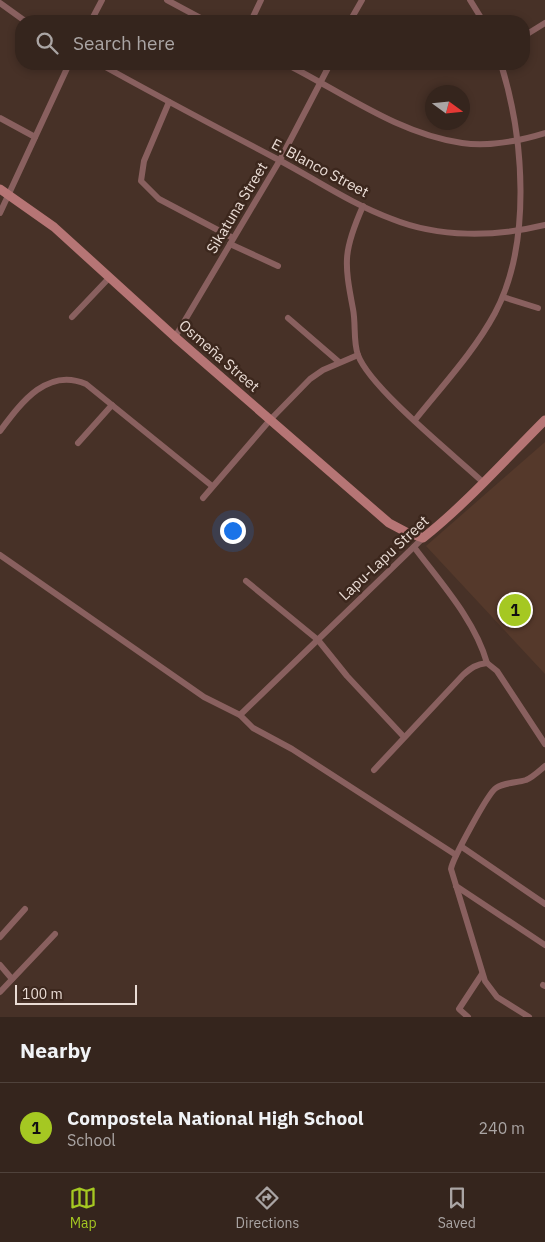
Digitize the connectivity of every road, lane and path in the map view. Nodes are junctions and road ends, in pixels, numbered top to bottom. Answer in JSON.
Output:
{"nodes":[{"id":1,"x":102,"y":0,"type":"edge"},
{"id":2,"x":167,"y":0,"type":"edge"},
{"id":3,"x":261,"y":0,"type":"edge"},
{"id":4,"x":362,"y":0,"type":"edge"},
{"id":5,"x":470,"y":0,"type":"edge"},
{"id":6,"x":0,"y":3,"type":"edge"},
{"id":7,"x":17,"y":15,"type":"edge"},
{"id":8,"x":94,"y":15,"type":"edge"},
{"id":9,"x":195,"y":15,"type":"edge"},
{"id":10,"x":254,"y":15,"type":"edge"},
{"id":11,"x":353,"y":15,"type":"edge"},
{"id":12,"x":479,"y":15,"type":"edge"},
{"id":13,"x":545,"y":23,"type":"edge"},
{"id":14,"x":530,"y":32,"type":"edge"},
{"id":15,"x":66,"y":70,"type":"edge"},
{"id":16,"x":111,"y":70,"type":"edge"},
{"id":17,"x":298,"y":70,"type":"edge"},
{"id":18,"x":327,"y":70,"type":"edge"},
{"id":19,"x":502,"y":70,"type":"edge"},
{"id":20,"x":321,"y":82,"type":"junction"},
{"id":21,"x":169,"y":102,"type":"junction"},
{"id":22,"x":0,"y":118,"type":"edge"},
{"id":23,"x":545,"y":133,"type":"edge"},
{"id":24,"x":35,"y":137,"type":"junction"},
{"id":25,"x":517,"y":142,"type":"junction"},
{"id":26,"x":280,"y":160,"type":"junction"},
{"id":27,"x":0,"y":188,"type":"edge"},
{"id":28,"x":8,"y":194,"type":"junction"},
{"id":29,"x":363,"y":206,"type":"junction"},
{"id":30,"x":0,"y":213,"type":"edge"},
{"id":31,"x":545,"y":225,"type":"edge"},
{"id":32,"x":519,"y":231,"type":"junction"},
{"id":33,"x":232,"y":241,"type":"junction"},
{"id":34,"x":278,"y":266,"type":"dead end"},
{"id":35,"x":109,"y":278,"type":"junction"},
{"id":36,"x":503,"y":297,"type":"junction"},
{"id":37,"x":538,"y":308,"type":"dead end"},
{"id":38,"x":72,"y":318,"type":"dead end"},
{"id":39,"x":288,"y":318,"type":"dead end"},
{"id":40,"x":175,"y":337,"type":"junction"},
{"id":41,"x":358,"y":355,"type":"junction"},
{"id":42,"x":339,"y":362,"type":"junction"},
{"id":43,"x":112,"y":405,"type":"junction"},
{"id":44,"x":270,"y":420,"type":"junction"},
{"id":45,"x":415,"y":420,"type":"junction"},
{"id":46,"x":545,"y":420,"type":"edge"},
{"id":47,"x":0,"y":431,"type":"edge"},
{"id":48,"x":78,"y":443,"type":"dead end"},
{"id":49,"x":484,"y":482,"type":"junction"},
{"id":50,"x":212,"y":486,"type":"junction"},
{"id":51,"x":203,"y":498,"type":"dead end"},
{"id":52,"x":423,"y":538,"type":"junction"},
{"id":53,"x":414,"y":547,"type":"junction"},
{"id":54,"x":0,"y":556,"type":"edge"},
{"id":55,"x":246,"y":581,"type":"dead end"},
{"id":56,"x":318,"y":640,"type":"junction"},
{"id":57,"x":487,"y":663,"type":"junction"},
{"id":58,"x":240,"y":715,"type":"junction"},
{"id":59,"x":404,"y":737,"type":"junction"},
{"id":60,"x":545,"y":744,"type":"edge"},
{"id":61,"x":545,"y":766,"type":"edge"},
{"id":62,"x":374,"y":770,"type":"dead end"},
{"id":63,"x":462,"y":847,"type":"junction"},
{"id":64,"x":456,"y":855,"type":"junction"},
{"id":65,"x":456,"y":886,"type":"junction"},
{"id":66,"x":545,"y":904,"type":"edge"},
{"id":67,"x":25,"y":909,"type":"dead end"},
{"id":68,"x":55,"y":934,"type":"dead end"},
{"id":69,"x":0,"y":937,"type":"edge"},
{"id":70,"x":545,"y":945,"type":"edge"},
{"id":71,"x":0,"y":965,"type":"edge"},
{"id":72,"x":482,"y":974,"type":"junction"},
{"id":73,"x":12,"y":979,"type":"junction"},
{"id":74,"x":0,"y":992,"type":"edge"},
{"id":75,"x":468,"y":1017,"type":"edge"},
{"id":76,"x":529,"y":1017,"type":"edge"}],
"edges":[{"from":1,"to":8,"type":"street"},
{"from":2,"to":9,"type":"street"},
{"from":3,"to":10,"type":"street"},
{"from":4,"to":11,"type":"street"},
{"from":5,"to":12,"type":"street"},
{"from":6,"to":7,"type":"street"},
{"from":13,"to":14,"type":"street"},
{"from":15,"to":24,"type":"street"},
{"from":16,"to":21,"type":"street","name":"E. Blanco Street"},
{"from":17,"to":20,"type":"street"},
{"from":18,"to":20,"type":"street","name":"Sikatuna Street"},
{"from":19,"to":25,"type":"street"},
{"from":20,"to":25,"type":"street"},
{"from":20,"to":26,"type":"street","name":"Sikatuna Street"},
{"from":21,"to":26,"type":"street","name":"E. Blanco Street"},
{"from":21,"to":33,"type":"street"},
{"from":22,"to":24,"type":"street"},
{"from":23,"to":25,"type":"street"},
{"from":24,"to":28,"type":"street"},
{"from":25,"to":32,"type":"street"},
{"from":26,"to":29,"type":"street","name":"E. Blanco Street"},
{"from":26,"to":33,"type":"street","name":"Sikatuna Street"},
{"from":27,"to":28,"type":"street","name":"Osmeña Street"},
{"from":28,"to":30,"type":"street"},
{"from":28,"to":35,"type":"street","name":"Osmeña Street"},
{"from":29,"to":32,"type":"street","name":"E. Blanco Street"},
{"from":29,"to":41,"type":"street"},
{"from":31,"to":32,"type":"street","name":"E. Blanco Street"},
{"from":32,"to":36,"type":"street"},
{"from":33,"to":34,"type":"street"},
{"from":33,"to":40,"type":"street","name":"Sikatuna Street"},
{"from":35,"to":38,"type":"street"},
{"from":35,"to":40,"type":"street","name":"Osmeña Street"},
{"from":36,"to":37,"type":"street"},
{"from":36,"to":45,"type":"street"},
{"from":39,"to":42,"type":"street"},
{"from":40,"to":44,"type":"street","name":"Osmeña Street"},
{"from":41,"to":42,"type":"street"},
{"from":41,"to":45,"type":"street"},
{"from":42,"to":44,"type":"street"},
{"from":43,"to":47,"type":"street"},
{"from":43,"to":48,"type":"street"},
{"from":43,"to":50,"type":"street"},
{"from":44,"to":50,"type":"street"},
{"from":44,"to":52,"type":"street","name":"Osmeña Street"},
{"from":45,"to":49,"type":"street"},
{"from":46,"to":49,"type":"street","name":"Lapu-Lapu Street"},
{"from":49,"to":52,"type":"street","name":"Lapu-Lapu Street"},
{"from":50,"to":51,"type":"street"},
{"from":52,"to":53,"type":"street","name":"Lapu-Lapu Street"},
{"from":53,"to":56,"type":"street","name":"Lapu-Lapu Street"},
{"from":53,"to":57,"type":"street"},
{"from":54,"to":58,"type":"street"},
{"from":55,"to":56,"type":"street"},
{"from":56,"to":58,"type":"street","name":"Lapu-Lapu Street"},
{"from":56,"to":59,"type":"street"},
{"from":57,"to":59,"type":"street"},
{"from":57,"to":60,"type":"street"},
{"from":58,"to":64,"type":"street"},
{"from":59,"to":62,"type":"street"},
{"from":61,"to":63,"type":"street"},
{"from":63,"to":64,"type":"street"},
{"from":63,"to":66,"type":"street"},
{"from":64,"to":65,"type":"street"},
{"from":65,"to":70,"type":"street"},
{"from":65,"to":72,"type":"street"},
{"from":67,"to":69,"type":"street"},
{"from":68,"to":73,"type":"street"},
{"from":71,"to":73,"type":"street"},
{"from":72,"to":75,"type":"street"},
{"from":72,"to":76,"type":"street"},
{"from":73,"to":74,"type":"street"}]}
